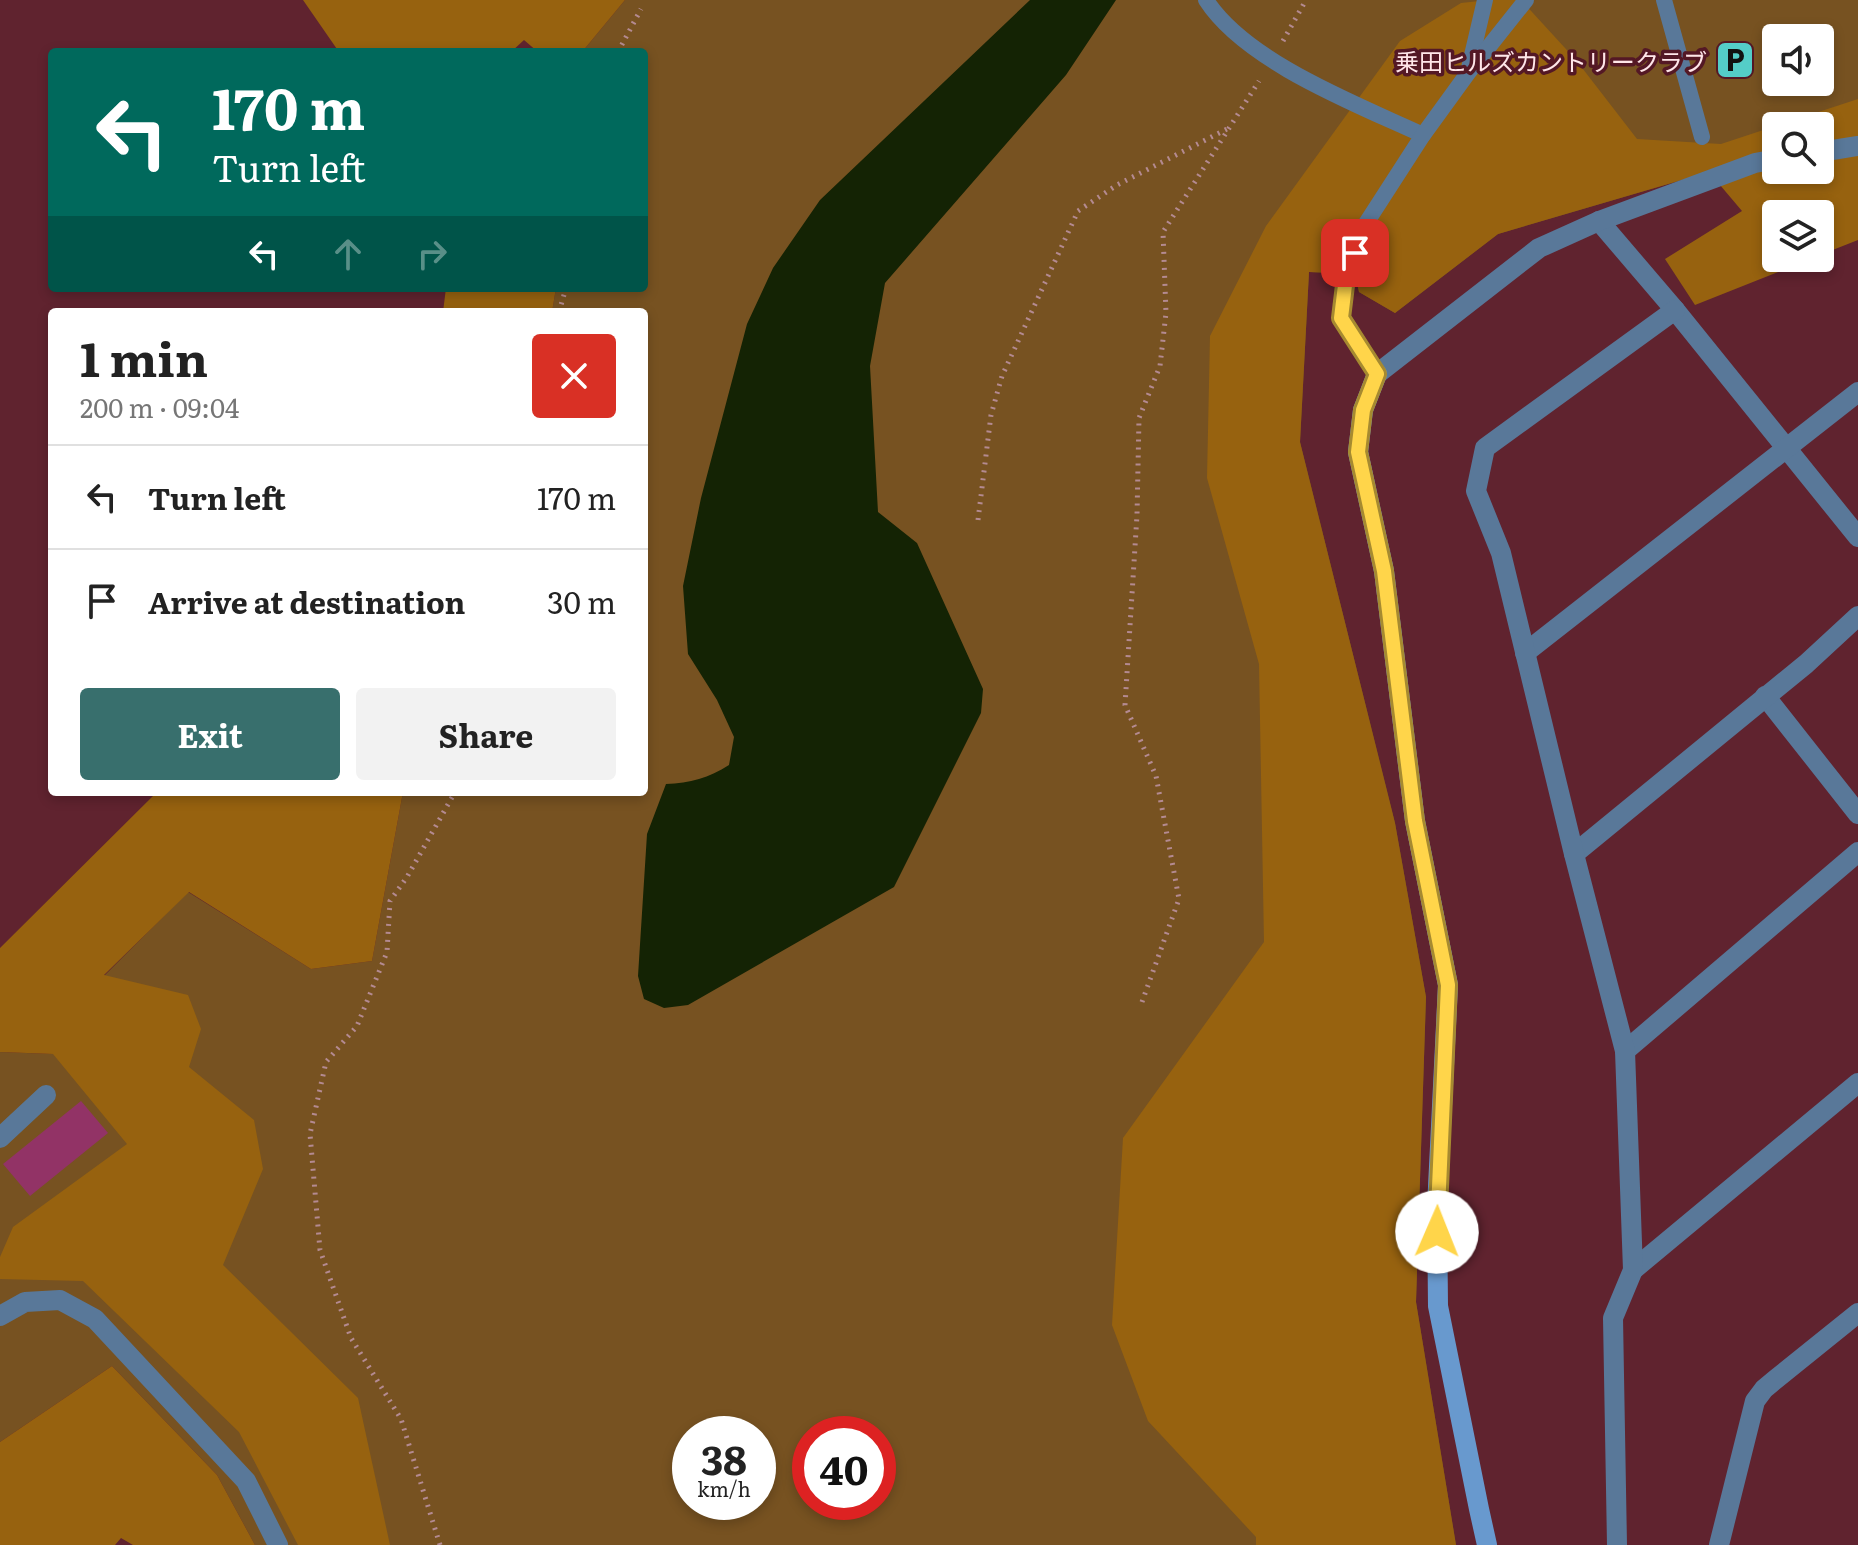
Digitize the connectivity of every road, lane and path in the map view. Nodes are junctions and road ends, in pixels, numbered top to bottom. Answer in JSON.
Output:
{"nodes":[{"id":1,"x":1206,"y":0,"type":"edge"},
{"id":2,"x":1307,"y":0,"type":"edge"},
{"id":3,"x":1485,"y":0,"type":"edge"},
{"id":4,"x":1526,"y":0,"type":"edge"},
{"id":5,"x":1664,"y":0,"type":"edge"},
{"id":6,"x":641,"y":9,"type":"dead end"},
{"id":7,"x":620,"y":48,"type":"edge"},
{"id":8,"x":1271,"y":61,"type":"junction"},
{"id":9,"x":1468,"y":73,"type":"junction"},
{"id":10,"x":1229,"y":128,"type":"junction"},
{"id":11,"x":1423,"y":135,"type":"junction"},
{"id":12,"x":1702,"y":137,"type":"dead end"},
{"id":13,"x":1858,"y":146,"type":"edge"},
{"id":14,"x":1834,"y":150,"type":"edge"},
{"id":15,"x":1762,"y":162,"type":"edge"},
{"id":16,"x":1599,"y":221,"type":"junction"},
{"id":17,"x":1675,"y":310,"type":"junction"},
{"id":18,"x":1377,"y":374,"type":"junction"},
{"id":19,"x":1858,"y":392,"type":"edge"},
{"id":20,"x":1785,"y":449,"type":"junction"},
{"id":21,"x":978,"y":520,"type":"dead end"},
{"id":22,"x":1858,"y":537,"type":"edge"},
{"id":23,"x":1858,"y":616,"type":"edge"},
{"id":24,"x":1525,"y":653,"type":"junction"},
{"id":25,"x":1765,"y":696,"type":"junction"},
{"id":26,"x":453,"y":796,"type":"edge"},
{"id":27,"x":1858,"y":814,"type":"edge"},
{"id":28,"x":1858,"y":852,"type":"edge"},
{"id":29,"x":1574,"y":854,"type":"junction"},
{"id":30,"x":1142,"y":1002,"type":"dead end"},
{"id":31,"x":1625,"y":1051,"type":"junction"},
{"id":32,"x":1858,"y":1083,"type":"edge"},
{"id":33,"x":46,"y":1095,"type":"dead end"},
{"id":34,"x":0,"y":1138,"type":"edge"},
{"id":35,"x":1633,"y":1270,"type":"junction"},
{"id":36,"x":1858,"y":1313,"type":"edge"},
{"id":37,"x":0,"y":1316,"type":"edge"},
{"id":38,"x":278,"y":1545,"type":"edge"},
{"id":39,"x":440,"y":1545,"type":"edge"},
{"id":40,"x":1487,"y":1545,"type":"edge"},
{"id":41,"x":1617,"y":1545,"type":"edge"},
{"id":42,"x":1719,"y":1545,"type":"edge"}],
"edges":[{"from":1,"to":8,"type":"lane"},
{"from":2,"to":8,"type":"path"},
{"from":3,"to":9,"type":"lane"},
{"from":4,"to":9,"type":"lane"},
{"from":5,"to":12,"type":"lane"},
{"from":6,"to":7,"type":"path"},
{"from":8,"to":10,"type":"path"},
{"from":8,"to":11,"type":"lane"},
{"from":9,"to":11,"type":"lane"},
{"from":10,"to":21,"type":"path"},
{"from":10,"to":30,"type":"path"},
{"from":11,"to":18,"type":"lane"},
{"from":13,"to":14,"type":"street"},
{"from":15,"to":16,"type":"street"},
{"from":16,"to":17,"type":"street"},
{"from":16,"to":18,"type":"street"},
{"from":17,"to":20,"type":"street"},
{"from":17,"to":24,"type":"street"},
{"from":18,"to":40,"type":"street"},
{"from":19,"to":20,"type":"street"},
{"from":20,"to":22,"type":"street"},
{"from":20,"to":24,"type":"street"},
{"from":23,"to":25,"type":"street"},
{"from":24,"to":29,"type":"street"},
{"from":25,"to":27,"type":"street"},
{"from":25,"to":29,"type":"street"},
{"from":26,"to":39,"type":"path"},
{"from":28,"to":31,"type":"street"},
{"from":29,"to":31,"type":"street"},
{"from":31,"to":35,"type":"street"},
{"from":32,"to":35,"type":"street"},
{"from":33,"to":34,"type":"street"},
{"from":35,"to":41,"type":"street"},
{"from":36,"to":42,"type":"street"},
{"from":37,"to":38,"type":"street"}]}
